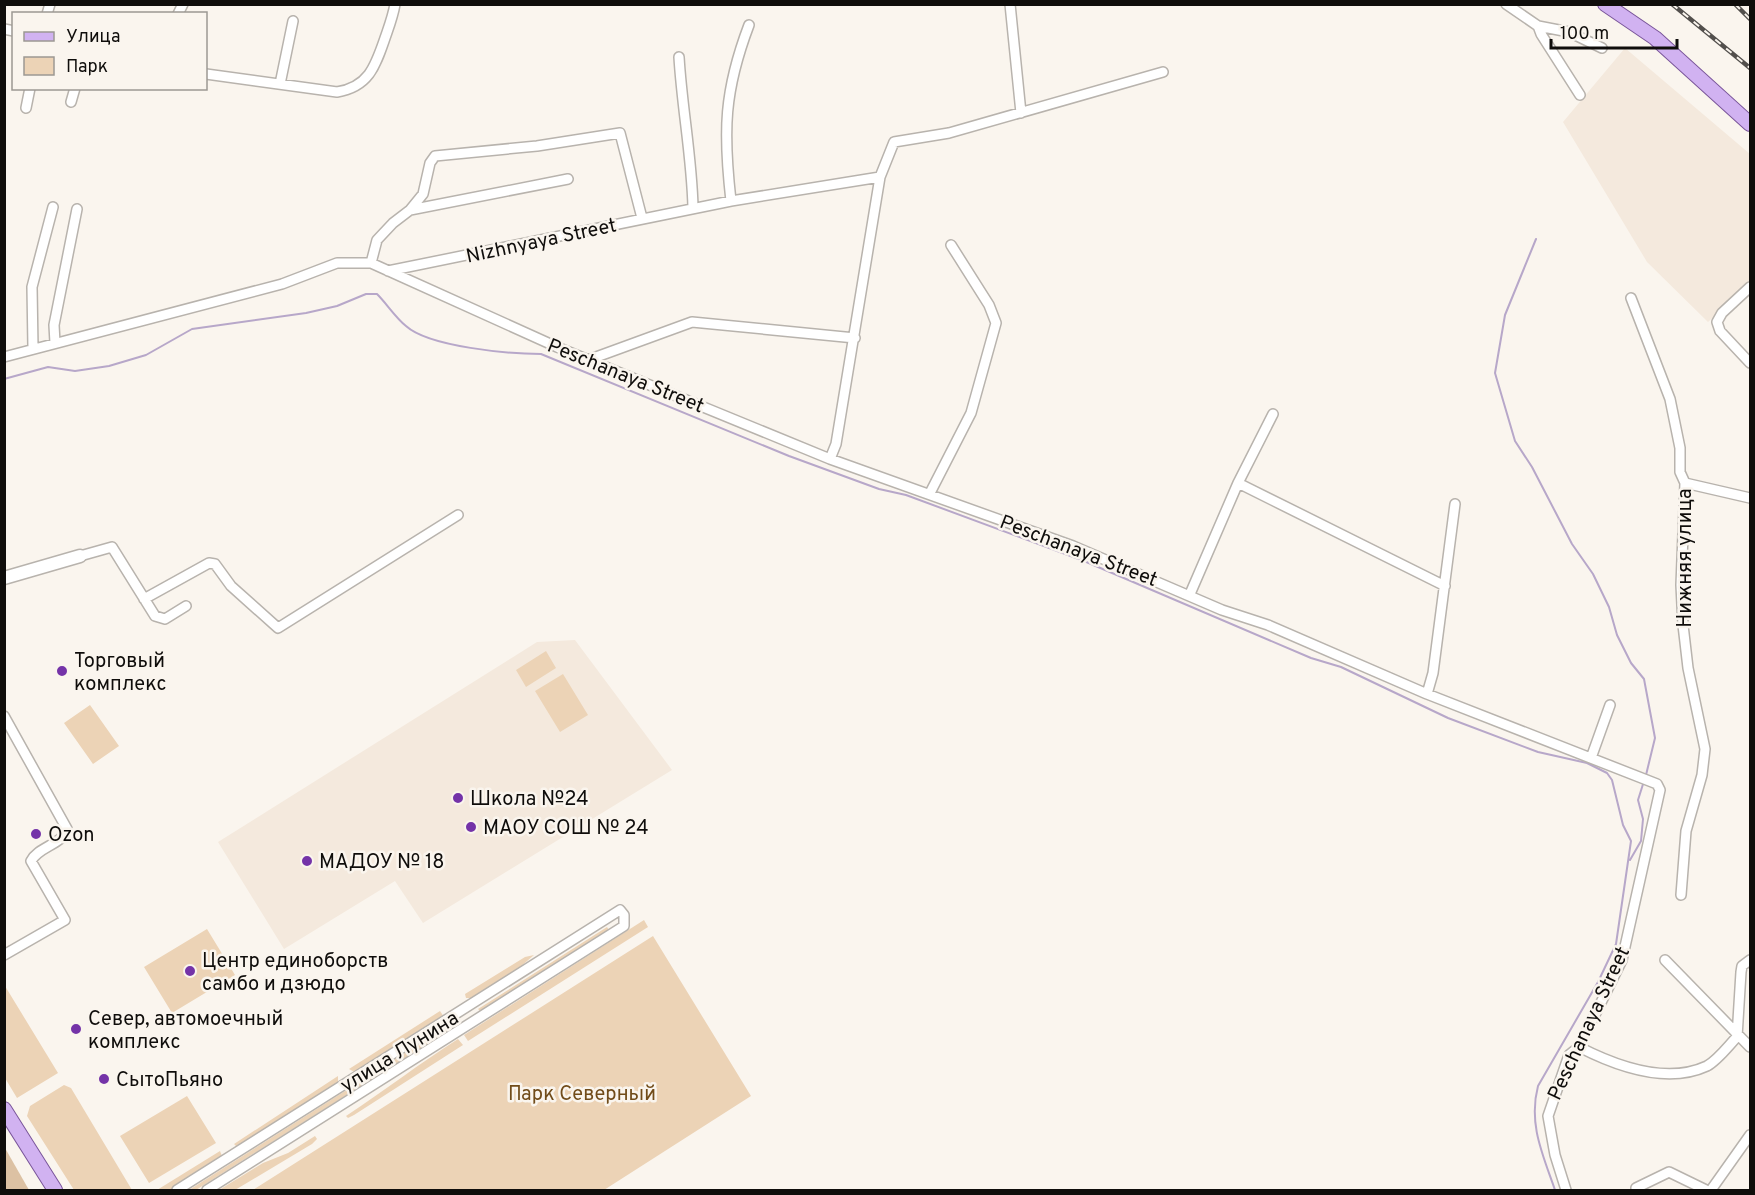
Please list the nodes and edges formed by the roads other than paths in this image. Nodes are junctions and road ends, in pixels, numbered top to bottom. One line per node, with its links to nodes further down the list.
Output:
1 (395, 4): 12 (street)
2 (1010, 4): 18 (street)
3 (1506, 4): 7 (street)
4 (1605, 4): 19 (main road)
5 (293, 21): 12 (street)
6 (749, 25): 22 (street)
7 (1538, 26): 8 (street); 15 (street)
8 (1602, 48)
9 (679, 57): 24 (street)
10 (1162, 72): 18 (street)
11 (207, 74): 12 (street)
12 (280, 84)
13 (30, 90): 17 (street)
14 (74, 90): 16 (street)
15 (1580, 95)
16 (71, 102)
17 (26, 108)
18 (1021, 113): 20 (street)
19 (1750, 124)
20 (880, 177): 22 (street, Nizhnyaya Street); 33 (street)
21 (568, 179): 26 (street)
22 (730, 201): 24 (street, Nizhnyaya Street)
23 (53, 207): 35 (street)
24 (693, 208): 27 (street, Nizhnyaya Street)
25 (77, 209): 34 (street)
26 (410, 210): 27 (street); 29 (street)
27 (642, 219): 30 (street, Nizhnyaya Street)
28 (951, 245): 43 (street)
29 (371, 263): 30 (street, Peschanaya Street); 34 (street, Peschanaya Street)
30 (388, 271): 37 (street, Peschanaya Street)
31 (1750, 287): 38 (street)
32 (1631, 298): 42 (street, Нижняя улица)
33 (855, 338): 37 (street); 40 (street)
34 (55, 343): 35 (street, Peschanaya Street)
35 (33, 348): 36 (street, Peschanaya Street)
36 (4, 357)
37 (588, 360): 40 (street, Peschanaya Street)
38 (1750, 363)
39 (1273, 414): 41 (street)
40 (830, 459): 43 (street, Peschanaya Street)
41 (1238, 483): 49 (street); 50 (street)
42 (1685, 483): 44 (street); 57 (street, Нижняя улица)
43 (930, 493): 50 (street, Peschanaya Street)
44 (1750, 498)
45 (1455, 504): 49 (street)
46 (458, 514): 51 (street)
47 (80, 556): 48 (street); 51 (street)
48 (4, 578)
49 (1445, 586): 53 (street)
50 (1190, 594): 53 (street, Peschanaya Street)
51 (144, 599): 52 (street)
52 (186, 606)
53 (1427, 694): 56 (street, Peschanaya Street)
54 (1610, 705): 56 (street)
55 (4, 716): 58 (street)
56 (1591, 758): 64 (street, Peschanaya Street)
57 (1681, 895)
58 (4, 955)
59 (1665, 960): 63 (street)
60 (1750, 960): 63 (street)
61 (465, 1010): 62 (street, улица Лунина); 62 (street); 70 (street, улица Лунина)
62 (472, 1023): 71 (street, улица Лунина)
63 (1737, 1037): 64 (street); 65 (street)
64 (1579, 1047): 72 (street, Peschanaya Street)
65 (1750, 1047)
66 (4, 1109): 69 (main road)
67 (1750, 1135): 73 (street)
68 (1635, 1188): 73 (street)
69 (55, 1191)
70 (177, 1191)
71 (207, 1191)
72 (1566, 1191)
73 (1708, 1191)

